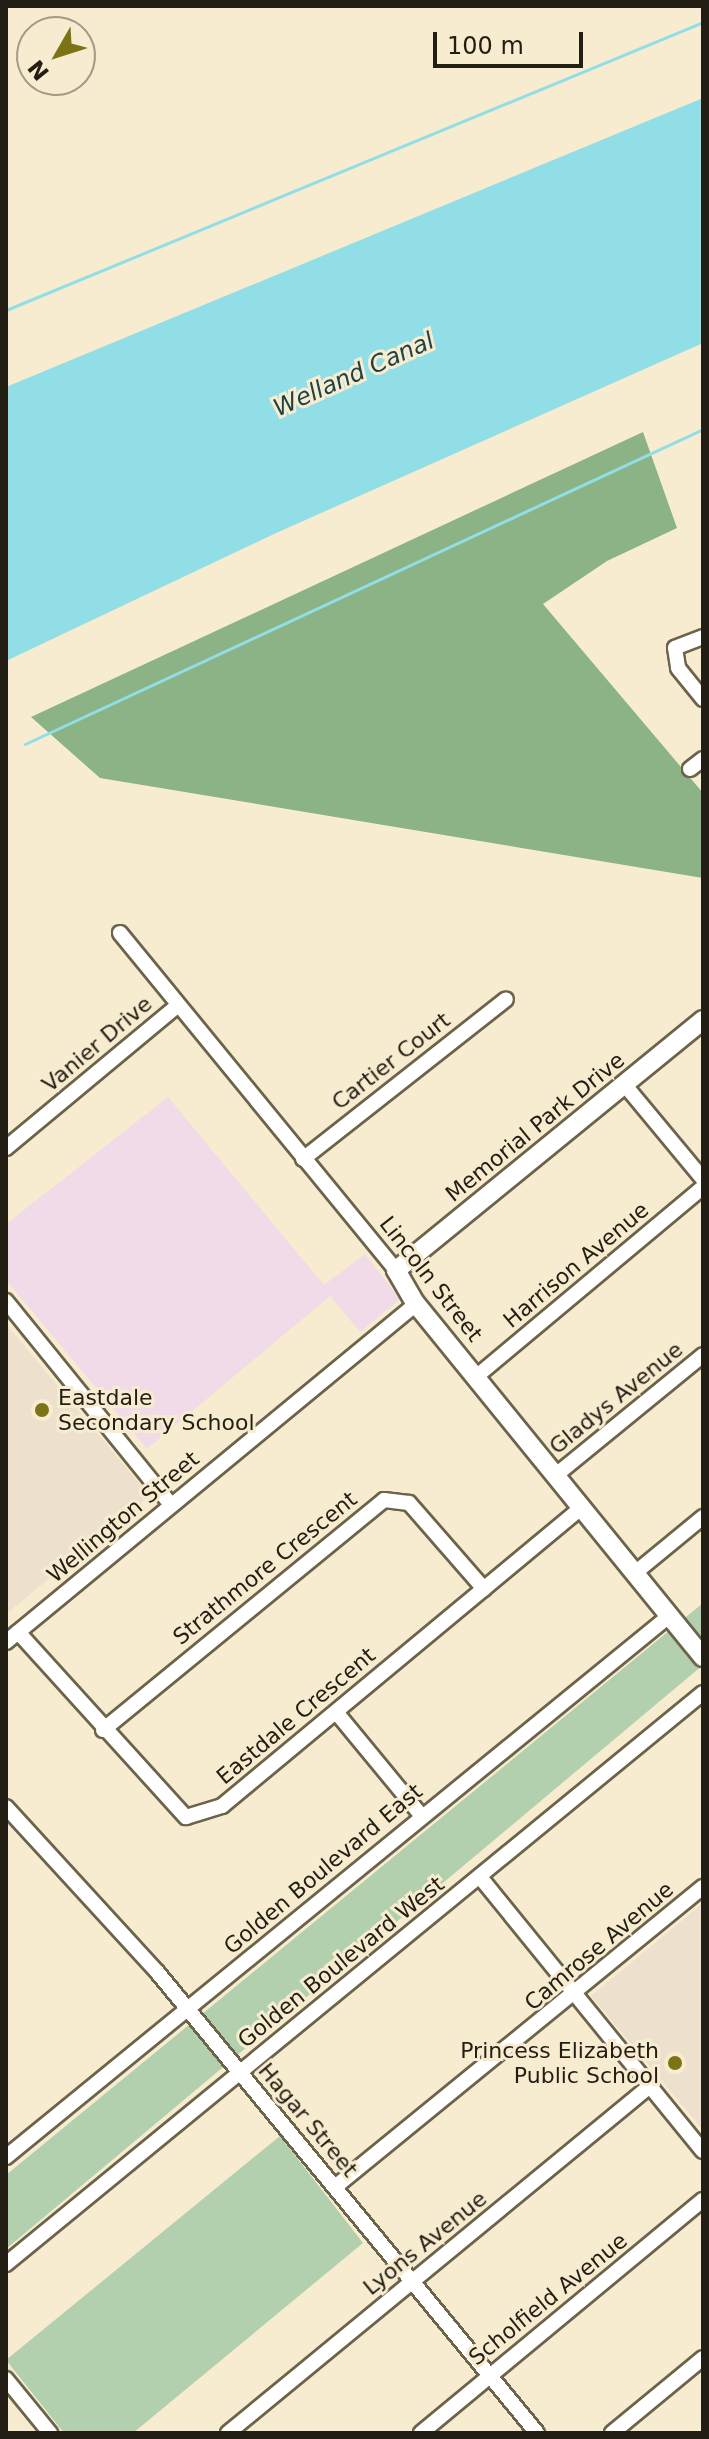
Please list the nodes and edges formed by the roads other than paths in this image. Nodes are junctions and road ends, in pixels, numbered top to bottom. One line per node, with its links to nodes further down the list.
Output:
1 (703, 637): 2 (street)
2 (703, 699)
3 (703, 759): 4 (street)
4 (690, 769)
5 (120, 933): 7 (street, Lincoln Street)
6 (506, 999): 11 (street, Cartier Court)
7 (178, 1005): 10 (street, Vanier Drive); 11 (street, Lincoln Street)
8 (703, 1020): 9 (main road, Memorial Park Drive)
9 (624, 1084): 12 (street); 14 (main road, Memorial Park Drive)
10 (6, 1148)
11 (303, 1159): 14 (street, Lincoln Street)
12 (703, 1179)
13 (703, 1187): 18 (street, Harrison Avenue)
14 (396, 1270): 16 (main road, Lincoln Street)
15 (6, 1301): 20 (street)
16 (416, 1304): 18 (main road, Lincoln Street); 20 (street, Wellington Street)
17 (703, 1355): 19 (street, Gladys Avenue)
18 (477, 1376): 19 (main road, Lincoln Street)
19 (556, 1475): 21 (main road, Lincoln Street)
20 (171, 1505): 26 (street, Wellington Street)
21 (582, 1507): 23 (main road, Lincoln Street); 24 (street, Eastdale Crescent)
22 (703, 1517): 23 (street)
23 (635, 1573): 25 (main road, Lincoln Street)
24 (484, 1589): 29 (street, Eastdale Crescent); 30 (street, Strathmore Crescent)
25 (669, 1616): 27 (main road, Lincoln Street); 32 (street, Golden Boulevard East)
26 (12, 1637): 30 (street, Eastdale Crescent)
27 (703, 1657)
28 (703, 1693): 33 (street, Golden Boulevard West)
29 (336, 1712): 30 (street, Eastdale Crescent); 32 (street)
30 (103, 1730)
31 (6, 1807): 36 (street, Hagar Street)
32 (420, 1814): 36 (street, Golden Boulevard East)
33 (480, 1877): 35 (street); 37 (street, Golden Boulevard West)
34 (703, 1887): 35 (street, Camrose Avenue)
35 (576, 1995): 38 (street); 41 (street, Camrose Avenue)
36 (190, 2010): 37 (street, Hagar Street); 40 (street, Golden Boulevard East)
37 (240, 2072): 41 (street, Hagar Street); 43 (street, Golden Boulevard West)
38 (650, 2086): 39 (street); 44 (street, Lyons Avenue)
39 (703, 2151)
40 (6, 2157)
41 (335, 2187): 44 (street, Hagar Street)
42 (703, 2200): 46 (street, Scholfield Avenue)
43 (6, 2264)
44 (413, 2282): 46 (street, Hagar Street); 49 (street, Lyons Avenue)
45 (703, 2358): 52 (street)
46 (490, 2376): 50 (street, Scholfield Avenue); 51 (street, Hagar Street)
47 (6, 2379): 48 (street)
48 (46, 2431)
49 (228, 2433)
50 (421, 2433)
51 (537, 2433)
52 (612, 2433)

